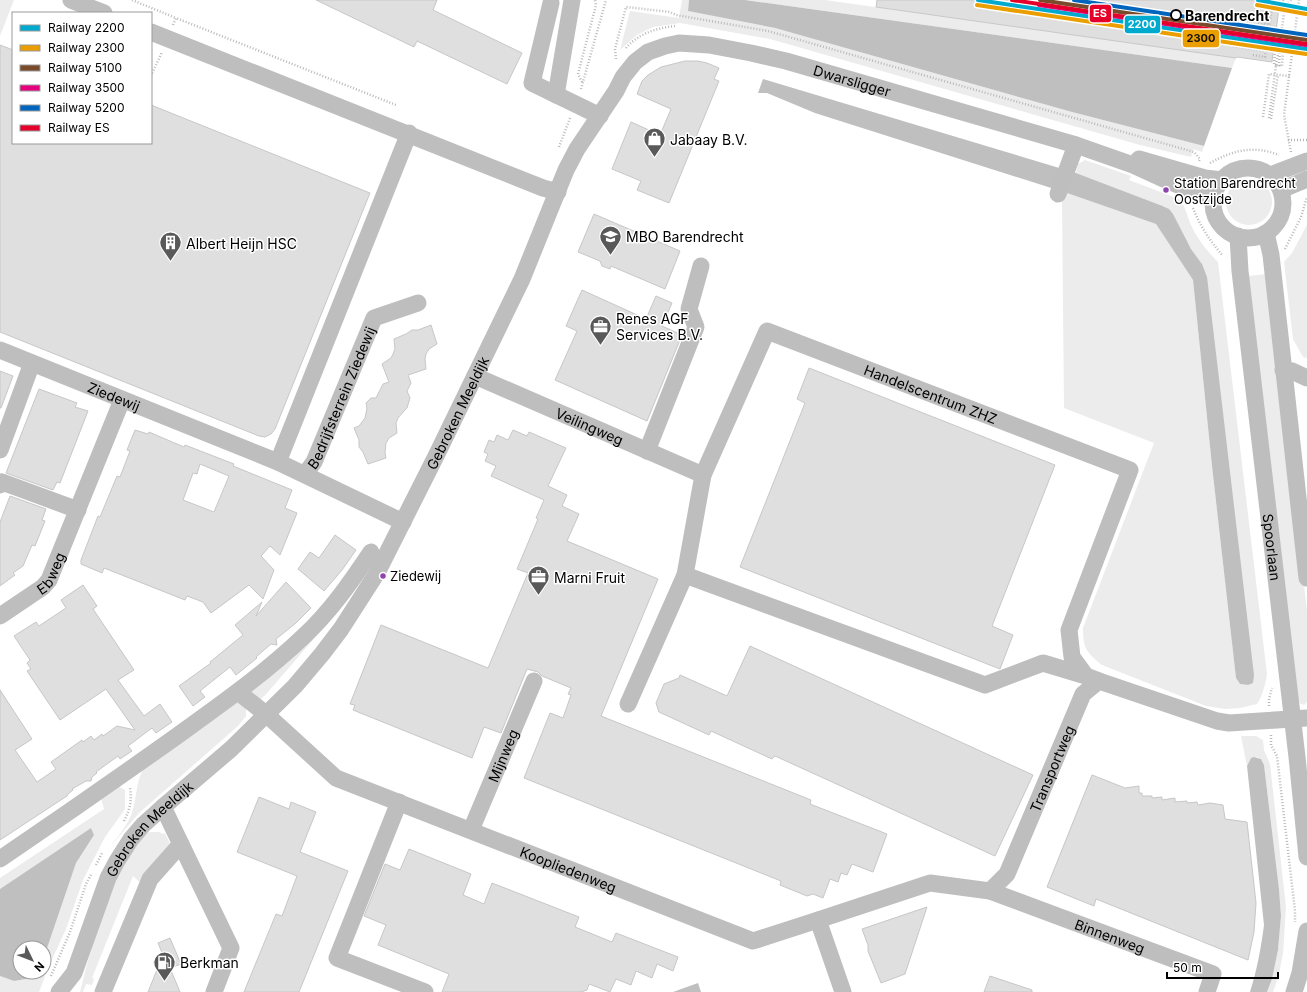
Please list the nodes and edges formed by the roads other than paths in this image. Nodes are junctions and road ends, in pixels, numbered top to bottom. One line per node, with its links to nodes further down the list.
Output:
1 (71, 0): 4 (street)
2 (572, 0): 7 (street)
3 (551, 3): 7 (street)
4 (101, 12)
5 (152, 32): 9 (street)
6 (616, 91): 8 (street, Gebroken Meeldijk); 10 (street, Dwarsligger)
7 (556, 95): 8 (street)
8 (600, 116): 17 (street, Gebroken Meeldijk)
9 (409, 133): 17 (street); 32 (street)
10 (1074, 150): 11 (street, Dwarsligger); 18 (street)
11 (1104, 154): 15 (street, Dwarsligger); 19 (street, Dwarsligger)
12 (1300, 164): 13 (street)
13 (1270, 175): 15 (street); 16 (street)
14 (1307, 179): 16 (street)
15 (1222, 180): 19 (street)
16 (1281, 190): 20 (street)
17 (558, 192): 27 (street, Gebroken Meeldijk)
18 (1058, 194)
19 (1214, 199): 21 (street)
20 (1266, 233): 21 (street); 26 (street)
21 (1238, 236): 48 (street, Spoorlaan)
22 (701, 266): 31 (street)
23 (418, 303): 33 (street, Bedrijfsterrein Ziedewij)
24 (0, 350): 25 (street, Ziedewij)
25 (32, 363): 29 (street, Ziedewij); 30 (street)
26 (1283, 370): 28 (street); 38 (street)
27 (475, 376): 31 (street, Veilingweg); 37 (street, Gebroken Meeldijk)
28 (1307, 378)
29 (122, 400): 32 (street, Ziedewij); 36 (street, Ebweg)
30 (0, 450)
31 (647, 451): 34 (street, Veilingweg)
32 (278, 462): 33 (street, Ziedewij)
33 (305, 474): 37 (street, Ziedewij)
34 (703, 475): 40 (street, Handelscentrum ZHZ); 43 (street, Handelscentrum ZHZ)
35 (1, 484): 36 (street)
36 (78, 510): 42 (street, Ebweg)
37 (403, 522): 47 (street, Gebroken Meeldijk)
38 (1305, 543): 41 (street)
39 (371, 552): 45 (street)
40 (685, 575): 43 (street); 46 (street, Handelscentrum ZHZ)
41 (1307, 578)
42 (0, 616)
43 (1092, 678): 48 (street); 55 (street, Transportweg)
44 (534, 681): 51 (street, Mijnweg)
45 (238, 692): 47 (street); 54 (street)
46 (628, 704)
47 (267, 715): 49 (street, Koopliedenweg); 50 (street, Gebroken Meeldijk)
48 (1300, 718): 53 (street, Spoorlaan)
49 (399, 802): 51 (street, Koopliedenweg); 63 (street)
50 (163, 806): 52 (street); 58 (street, Gebroken Meeldijk)
51 (471, 830): 56 (street, Koopliedenweg)
52 (181, 844): 61 (street); 62 (street)
53 (1307, 857)
54 (0, 859)
55 (990, 891): 56 (street); 65 (street, Binnenweg)
56 (818, 920): 64 (street)
57 (1307, 931): 66 (street)
58 (74, 973): 59 (street, Gebroken Meeldijk); 60 (street, Gebroken Meeldijk)
59 (59, 992)
60 (75, 992)
61 (103, 992)
62 (214, 992)
63 (425, 992)
64 (842, 992)
65 (1206, 992)
66 (1294, 992)

